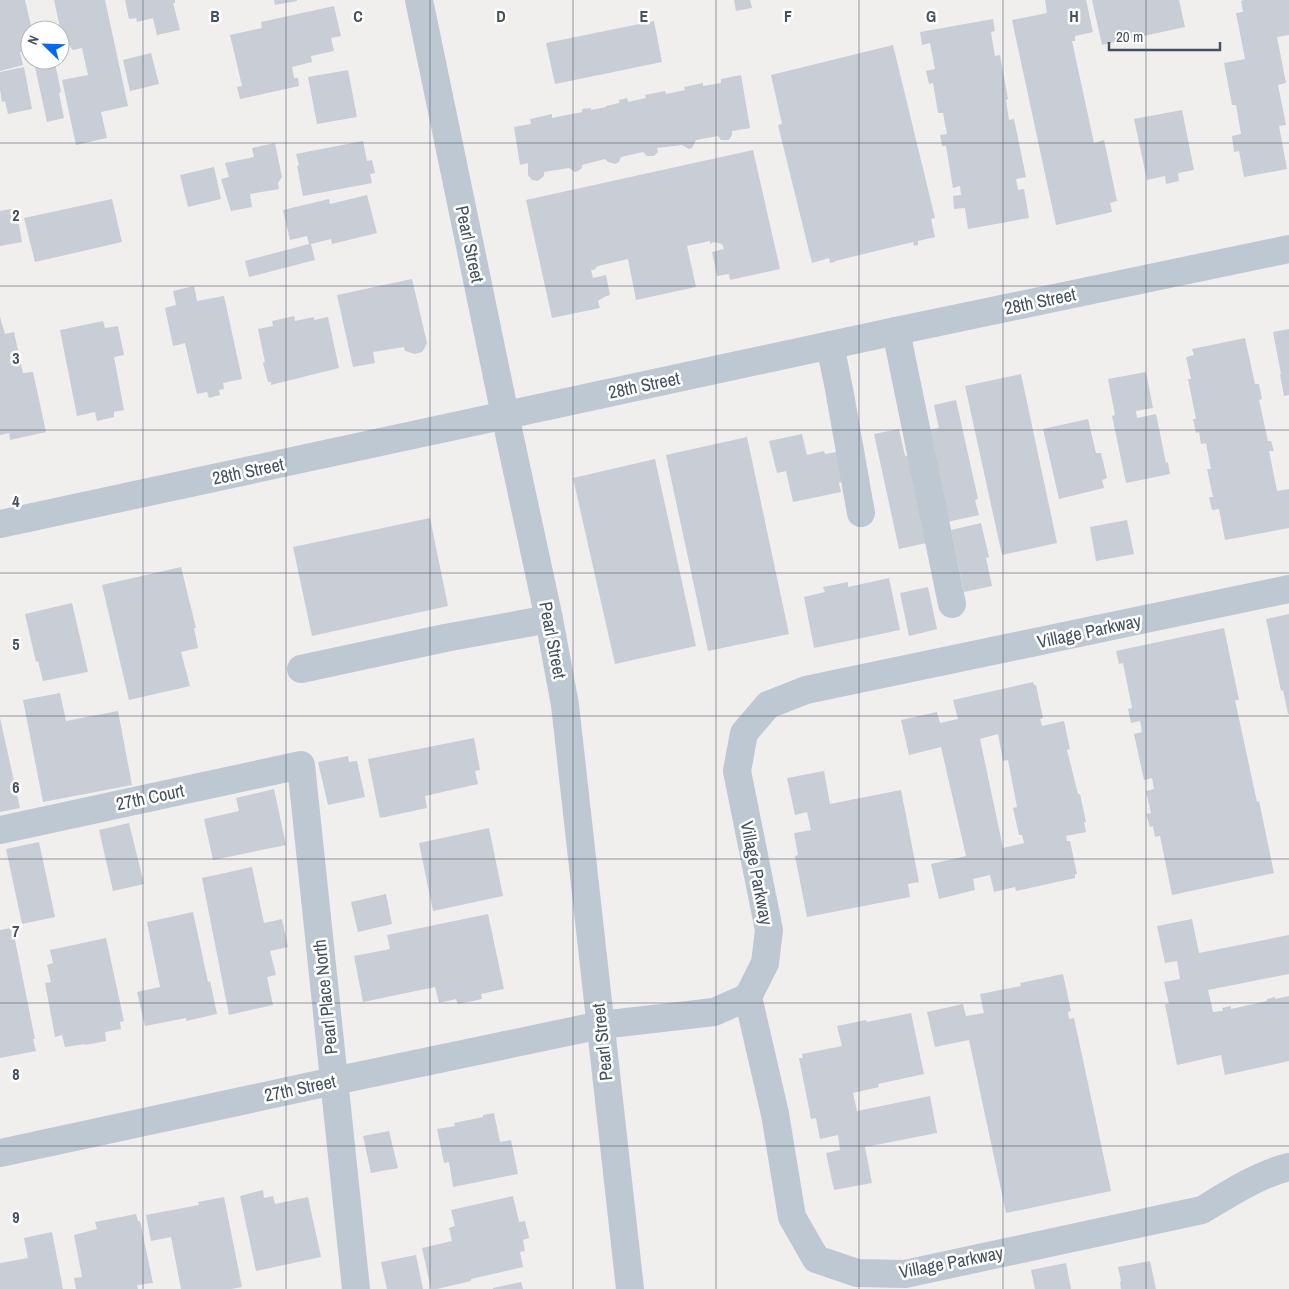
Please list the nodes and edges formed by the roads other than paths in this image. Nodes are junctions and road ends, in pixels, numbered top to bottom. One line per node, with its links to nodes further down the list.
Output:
1 (419, 0): 5 (street, Pearl Street)
2 (1289, 249): 3 (street, 28th Street)
3 (896, 331): 4 (street, 28th Street); 9 (street)
4 (830, 345): 5 (street, 28th Street); 6 (street)
5 (505, 415): 7 (street, 28th Street); 10 (street, Pearl Street)
6 (861, 512)
7 (0, 524)
8 (1289, 589): 14 (street, Village Parkway)
9 (952, 604)
10 (549, 618): 11 (street); 15 (street, Pearl Street)
11 (301, 669)
12 (301, 765): 13 (street, 27th Court); 16 (street, Pearl Place North)
13 (0, 830)
14 (748, 997): 15 (street, 27th Street); 19 (street, Village Parkway)
15 (601, 1026): 16 (street, 27th Street); 21 (street, Pearl Street)
16 (334, 1081): 17 (street, 27th Street); 20 (street, Pearl Place North)
17 (0, 1152)
18 (1289, 1167): 19 (street, Village Parkway)
19 (906, 1282)
20 (356, 1289)
21 (630, 1289)

